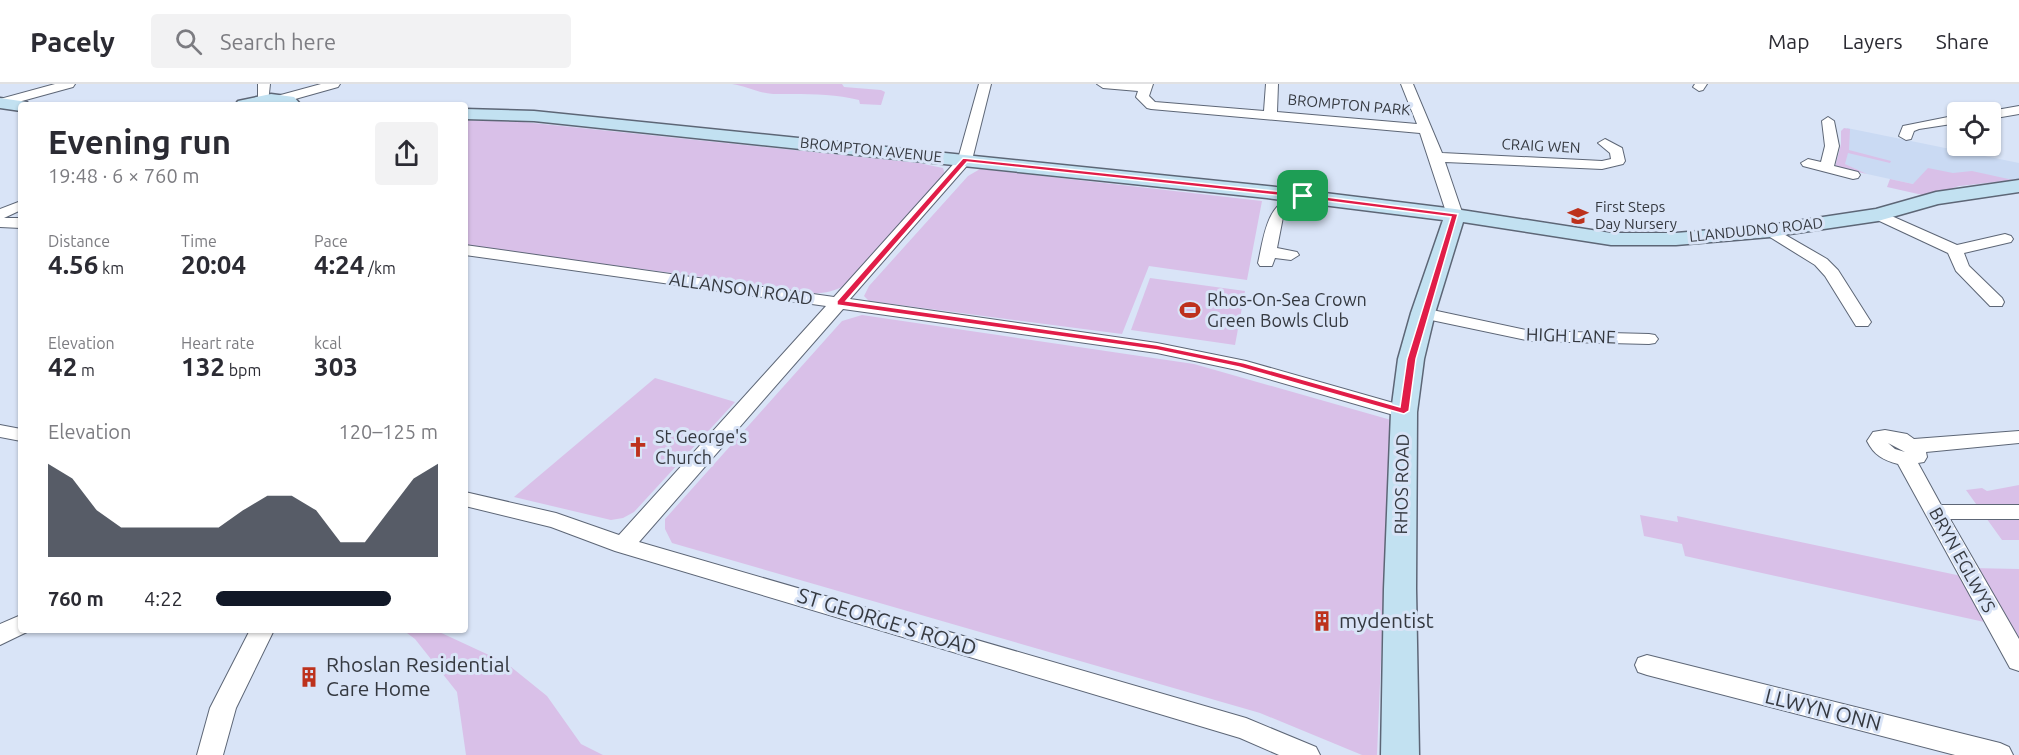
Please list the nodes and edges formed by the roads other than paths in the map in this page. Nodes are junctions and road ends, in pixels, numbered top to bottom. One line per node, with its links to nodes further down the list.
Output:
1 (69, 84): 10 (street)
2 (334, 84): 8 (street)
3 (985, 84): 22 (street)
4 (1103, 84): 7 (street)
5 (1272, 84): 15 (street, BROMPTON PARK)
6 (1407, 84): 18 (street)
7 (1146, 86): 15 (street, BROMPTON PARK)
8 (275, 97): 9 (main road)
9 (256, 102)
10 (0, 103): 11 (main road)
11 (18, 106)
12 (2019, 110): 13 (street)
13 (2001, 113)
14 (468, 114): 22 (main road, BROMPTON AVENUE)
15 (1270, 114): 18 (street, BROMPTON PARK)
16 (1828, 121): 24 (street)
17 (1947, 121): 19 (street)
18 (1425, 129): 21 (street)
19 (1906, 136)
20 (1605, 143): 21 (street, CRAIG WEN)
21 (1437, 157): 30 (street)
22 (965, 160): 27 (main road, BROMPTON AVENUE); 40 (street)
23 (1808, 163): 24 (street)
24 (1827, 168): 25 (street)
25 (1853, 175)
26 (2019, 186): 31 (main road, LLANDUDNO ROAD)
27 (1303, 196): 30 (main road, BROMPTON AVENUE); 38 (street)
28 (18, 206): 29 (street)
29 (0, 214)
30 (1455, 215): 34 (main road, LLANDUDNO ROAD); 41 (main road, RHOS ROAD)
31 (1878, 215): 34 (main road, LLANDUDNO ROAD); 37 (street)
32 (0, 222): 33 (street)
33 (18, 223)
34 (1770, 231): 42 (street)
35 (2005, 239): 37 (street)
36 (468, 250): 40 (street, ALLANSON ROAD)
37 (1955, 250): 39 (street)
38 (1291, 255)
39 (1996, 302)
40 (840, 303): 44 (street, ALLANSON ROAD); 51 (street)
41 (1423, 314): 43 (street, HIGH LANE); 44 (main road, RHOS ROAD)
42 (1862, 322)
43 (1649, 339)
44 (1404, 411): 59 (main road, RHOS ROAD)
45 (0, 431): 46 (street)
46 (18, 434)
47 (2019, 437): 49 (street, BRYN EGLWYS)
48 (468, 501): 51 (street, ST GEORGE'S ROAD)
49 (1934, 512): 50 (street); 55 (street, BRYN EGLWYS)
50 (2019, 512)
51 (622, 545): 58 (street, ST GEORGE'S ROAD)
52 (18, 626): 54 (street)
53 (260, 633): 57 (street)
54 (0, 636)
55 (2019, 661)
56 (1647, 665): 60 (street, LLWYN ONN)
57 (210, 755)
58 (1307, 755)
59 (1400, 755)
60 (2000, 755)

